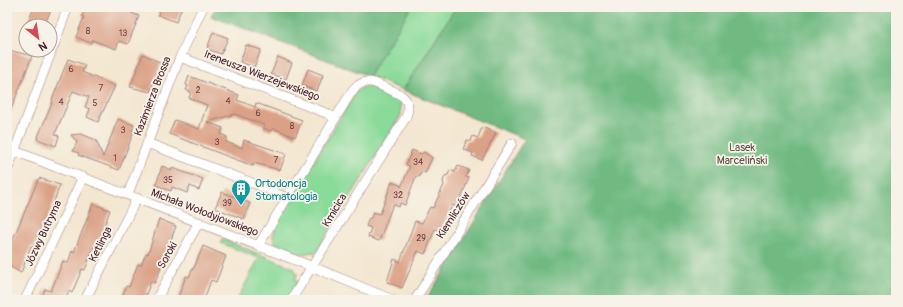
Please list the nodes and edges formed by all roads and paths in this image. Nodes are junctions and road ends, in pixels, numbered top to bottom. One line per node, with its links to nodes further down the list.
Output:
1 (68, 7): 7 (street)
2 (203, 7): 3 (street, Kazimierza Brossa)
3 (180, 57): 4 (street, Ireneusza Wierzejewskiego); 5 (street, Kazimierza Brossa)
4 (335, 118): 12 (street); 15 (street, Kmicica)
5 (147, 143): 10 (street, Kazimierza Brossa); 12 (street)
6 (512, 143): 21 (street, Kiemliczów)
7 (11, 149): 8 (street); 9 (street, Michała Wołodyjowskiego)
8 (7, 171)
9 (83, 177): 10 (street, Michała Wołodyjowskiego); 16 (street, Józwy Butryma)
10 (128, 194): 11 (street, Michała Wołodyjowskiego)
11 (137, 198): 13 (street, Michała Wołodyjowskiego); 17 (street, Ketlinga)
12 (286, 198): 14 (street)
13 (199, 222): 14 (street, Michała Wołodyjowskiego); 18 (street, Soroki)
14 (258, 246): 15 (street, Michała Wołodyjowskiego)
15 (313, 267): 19 (street, Kmicica); 20 (street, Michała Wołodyjowskiego)
16 (25, 300)
17 (85, 300)
18 (156, 300)
19 (291, 300)
20 (393, 300)
21 (415, 300)

